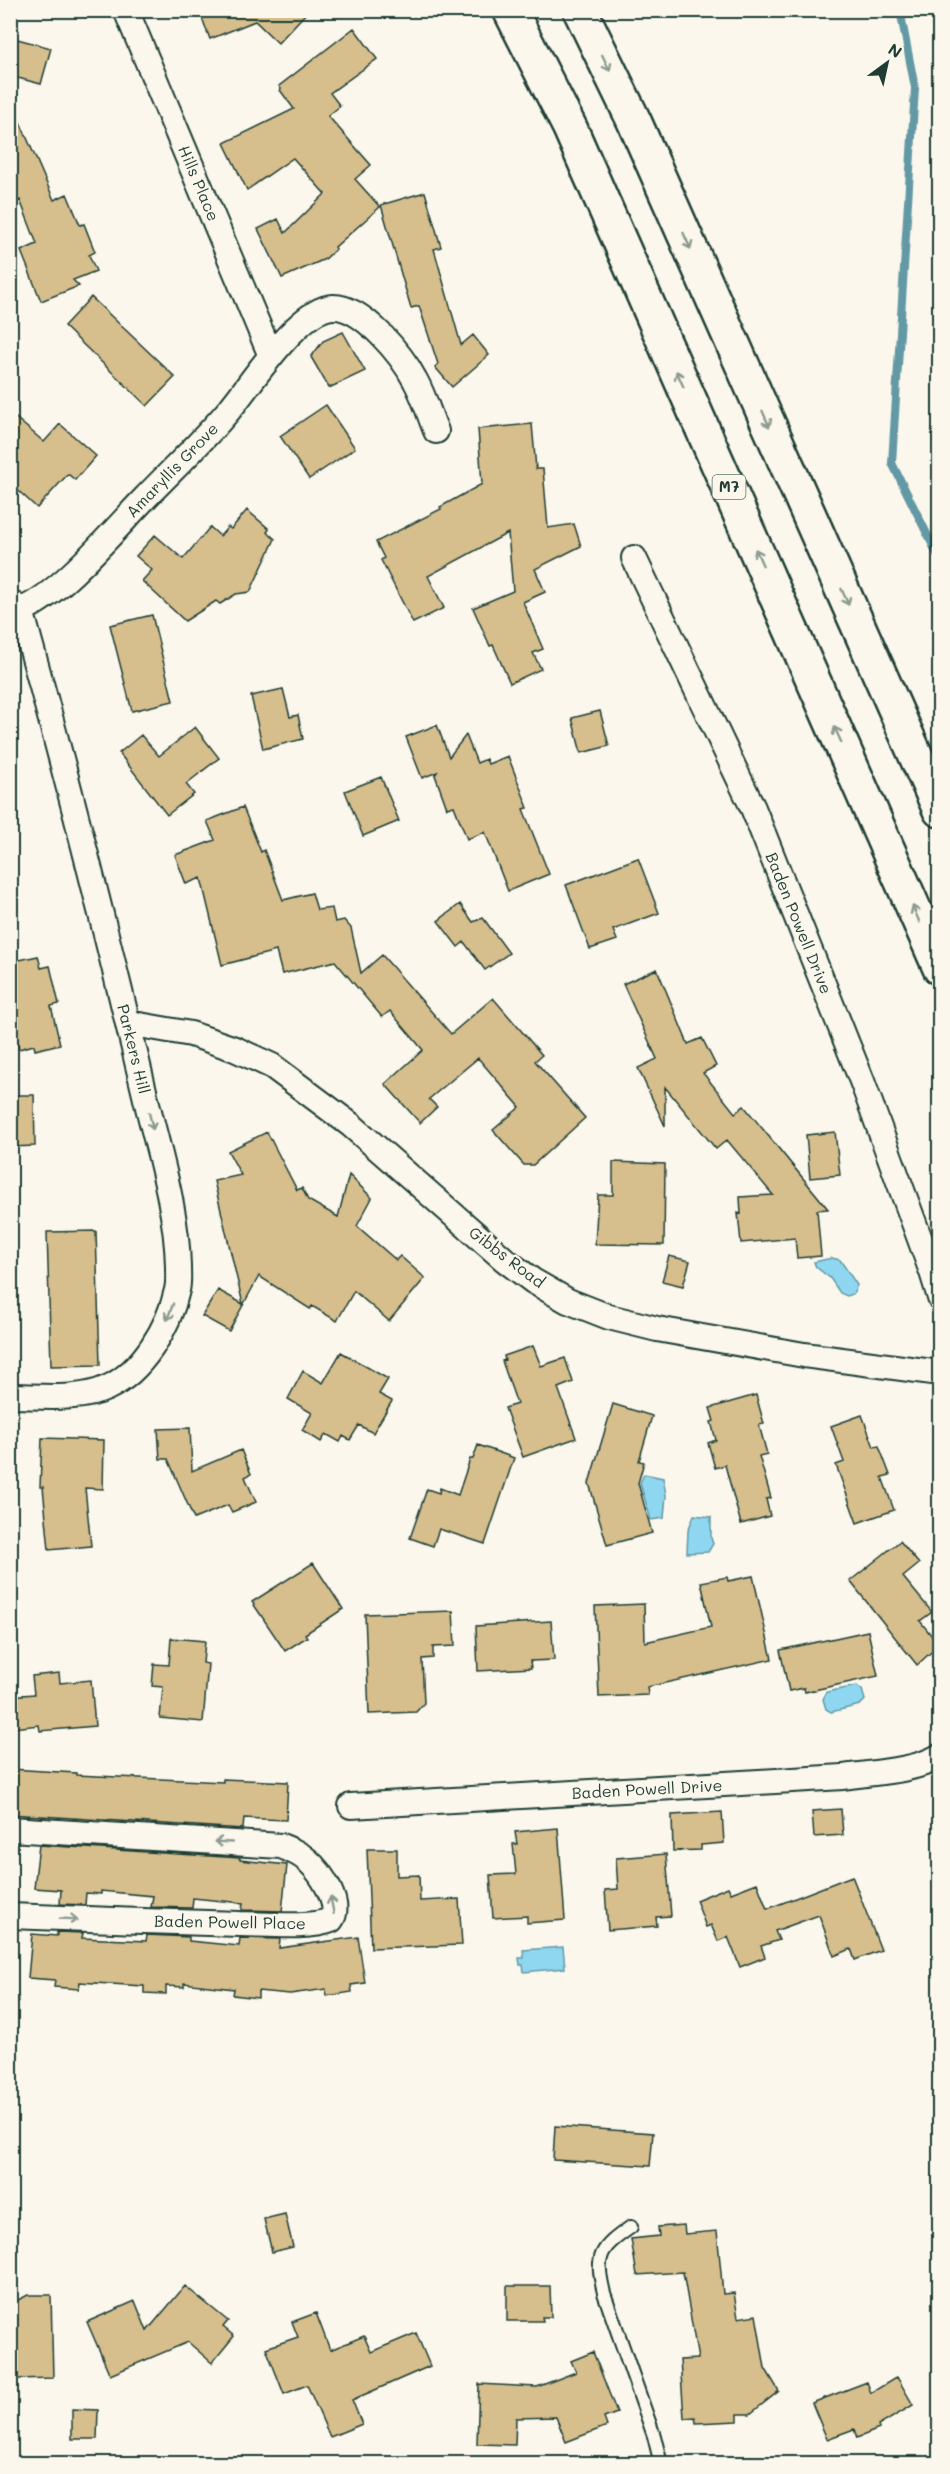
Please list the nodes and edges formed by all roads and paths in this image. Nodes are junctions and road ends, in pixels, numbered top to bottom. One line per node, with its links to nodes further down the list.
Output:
1 (126, 10): 4 (street, Hills Place)
2 (510, 10): 9 (highway, M7, one-way to 2)
3 (580, 10): 8 (highway, one-way to 8)
4 (271, 356): 5 (street, Amaryllis Grove); 7 (street, Amaryllis Grove)
5 (436, 431)
6 (634, 558): 11 (street, Baden Powell Drive)
7 (14, 609): 10 (street, Parkers Hill)
8 (939, 810)
9 (939, 968)
10 (128, 1023): 12 (street, Gibbs Road); 13 (street, Parkers Hill, one-way to 13)
11 (939, 1298)
12 (939, 1373)
13 (10, 1396)
14 (939, 1755): 15 (street, Baden Powell Drive)
15 (351, 1806)
16 (10, 1829): 17 (street, Baden Powell Place, one-way to 16)
17 (10, 1916)
18 (631, 2227): 19 (lane)
19 (661, 2463)

